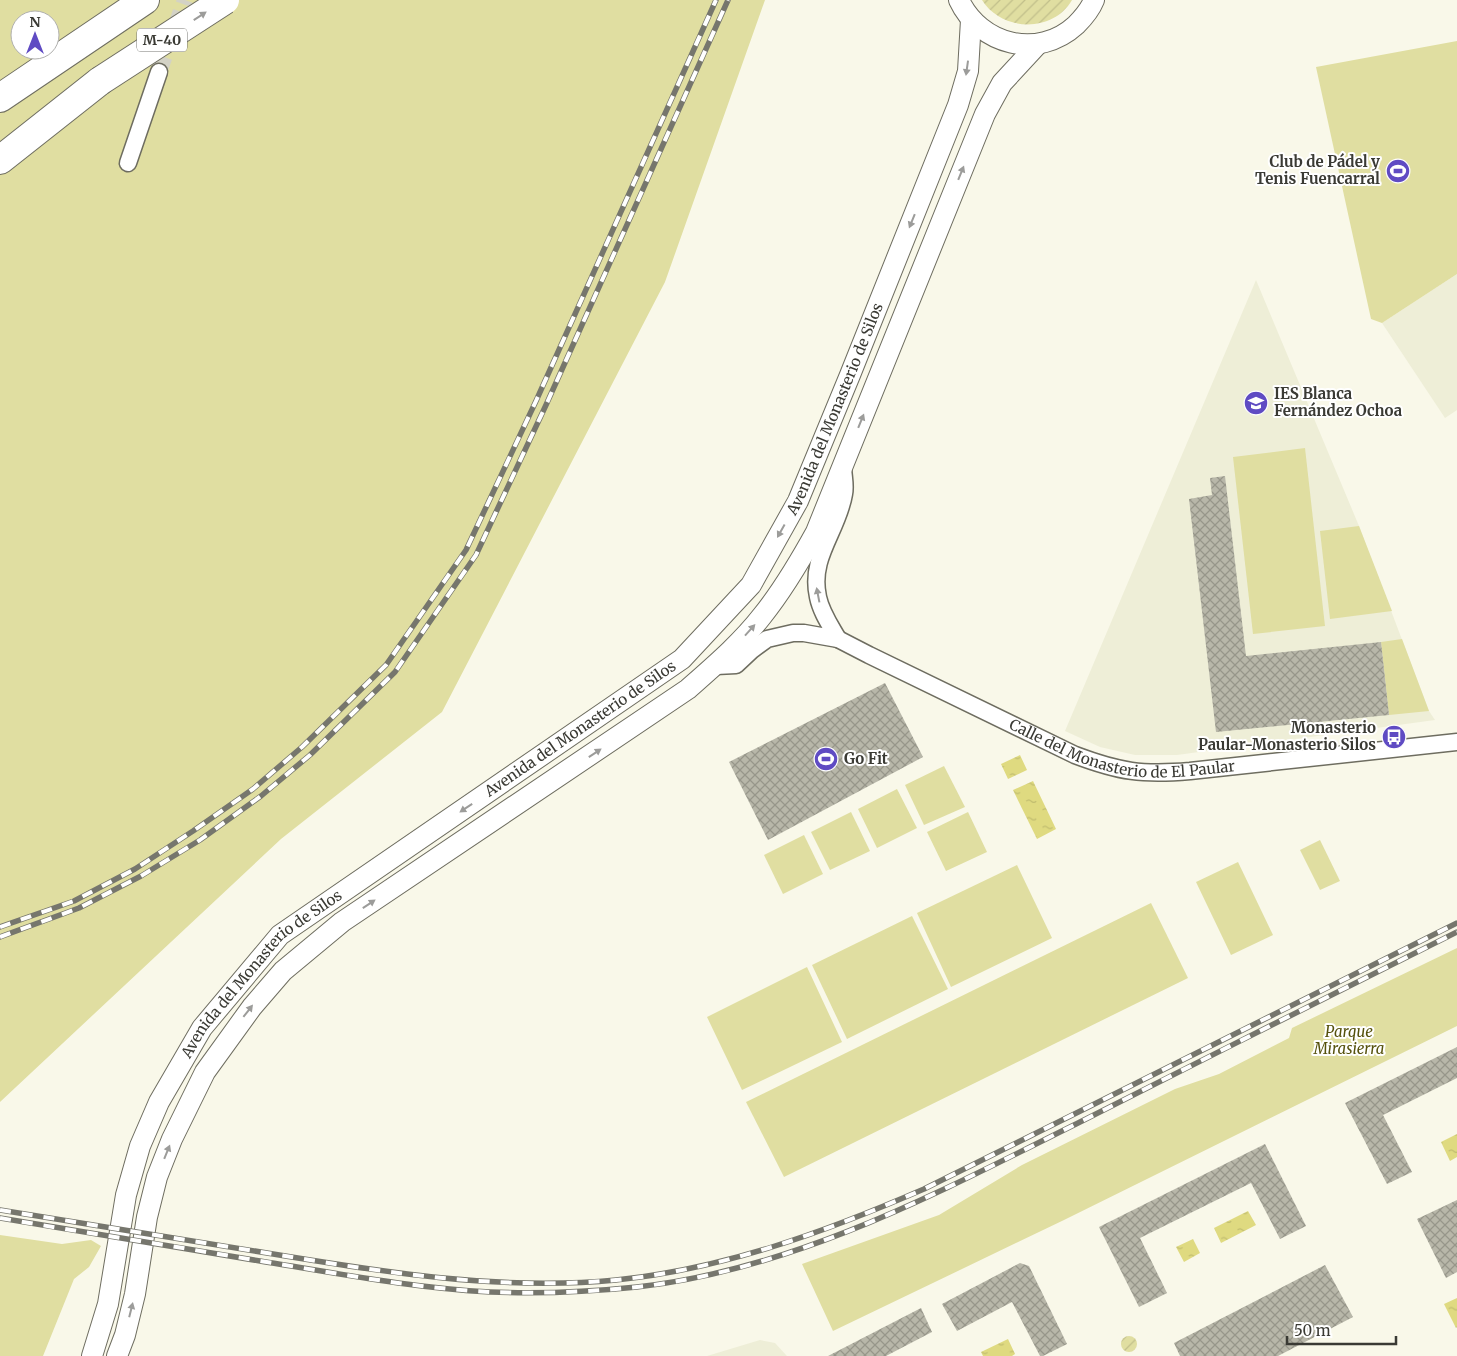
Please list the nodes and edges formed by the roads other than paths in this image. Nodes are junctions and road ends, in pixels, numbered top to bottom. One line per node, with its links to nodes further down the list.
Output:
1 (225, 0): 8 (highway, M-40, one-way to 1, bridge)
2 (959, 0): 5 (street)
3 (1094, 0): 6 (street)
4 (137, 5): 9 (highway); 10 (highway, M-40)
5 (971, 20): 6 (street); 18 (street, Avenida del Monasterio de Silos, one-way to 18)
6 (1038, 44): 14 (street, Avenida del Monasterio de Silos, one-way to 6)
7 (159, 72): 13 (street)
8 (100, 81): 11 (highway, M-40); 12 (highway)
9 (0, 86)
10 (0, 98)
11 (0, 146)
12 (0, 160)
13 (128, 163)
14 (843, 466): 15 (street, one-way to 14); 16 (street, Avenida del Monasterio de Silos, one-way to 14)
15 (838, 639): 16 (street, Calle del Monasterio de El Paular); 17 (street, Calle del Monasterio de El Paular)
16 (716, 666): 19 (street, Avenida del Monasterio de Silos, one-way to 16)
17 (1457, 742)
18 (92, 1356)
19 (117, 1356)

